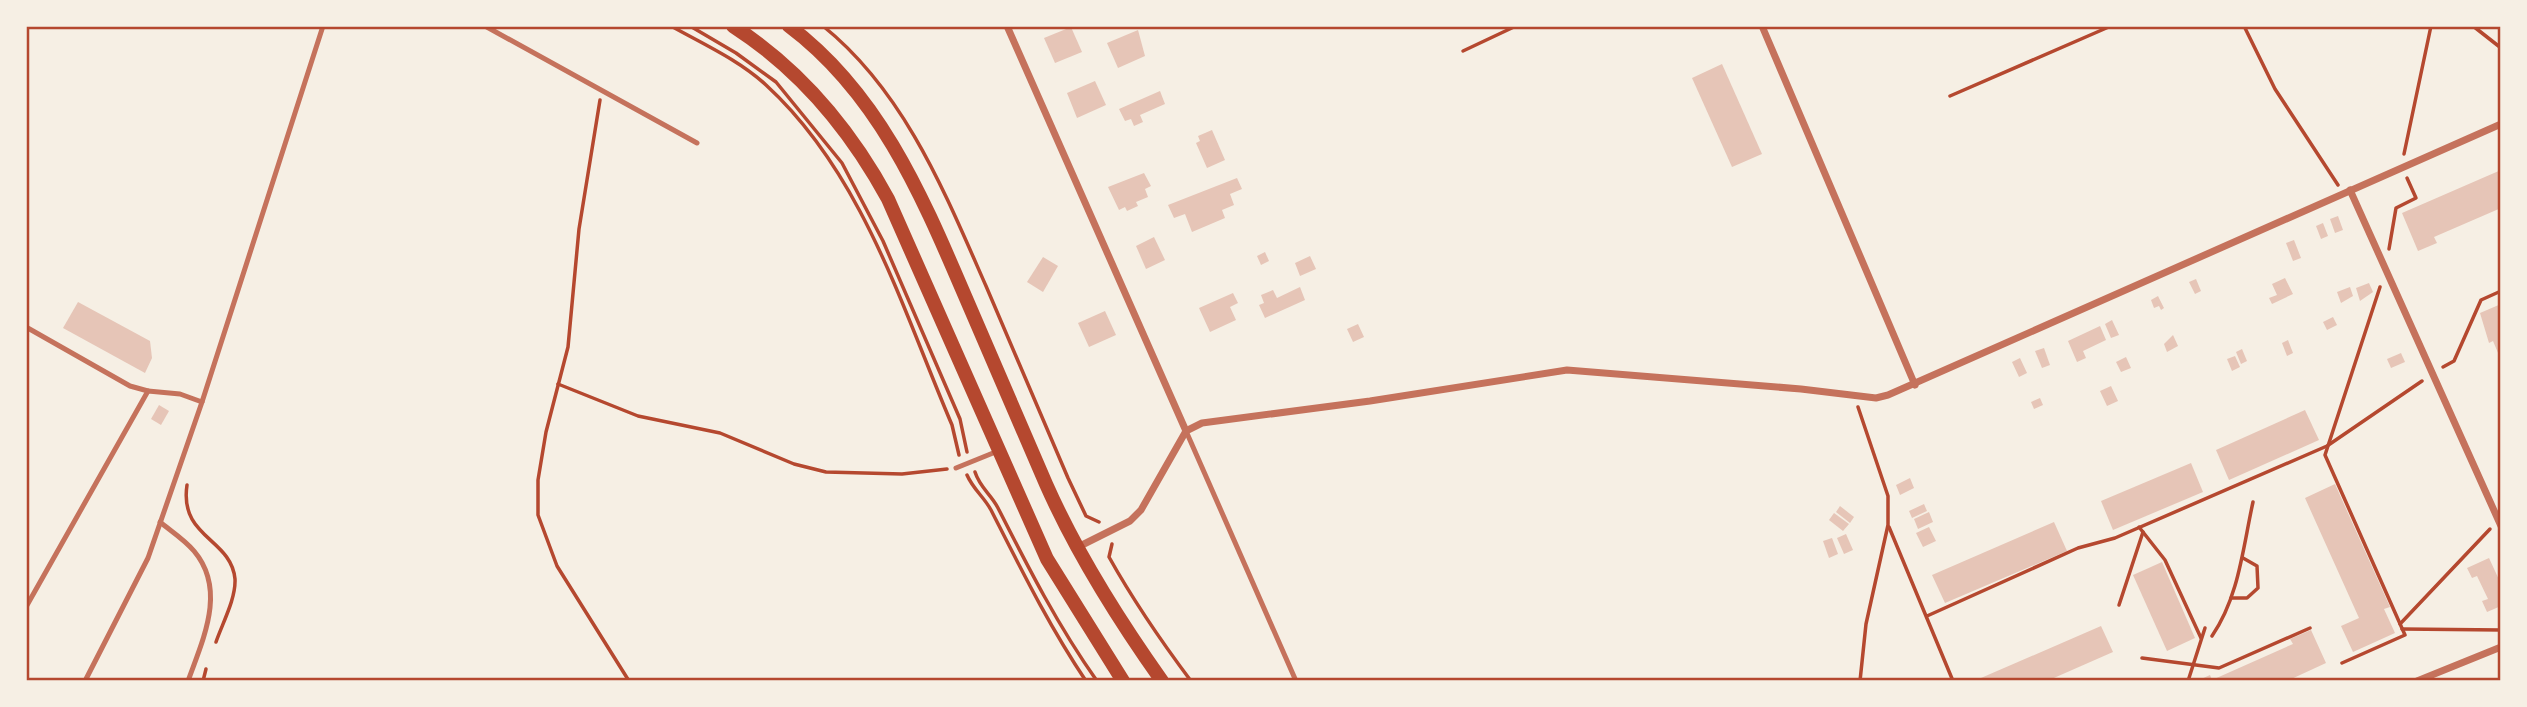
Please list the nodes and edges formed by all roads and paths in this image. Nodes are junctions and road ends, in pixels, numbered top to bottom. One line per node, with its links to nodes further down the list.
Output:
1 (323, 26): 31 (lane)
2 (485, 26): 17 (lane)
3 (671, 26): 36 (path)
4 (690, 26): 35 (path)
5 (733, 26): 34 (main road)
6 (789, 26): 45 (main road)
7 (823, 26): 44 (path)
8 (1007, 26): 32 (street)
9 (1516, 26): 16 (path)
10 (1762, 26): 28 (street)
11 (2111, 26): 18 (path)
12 (2244, 26): 22 (path)
13 (2431, 26): 21 (path)
14 (2473, 26): 15 (path)
15 (2501, 48)
16 (1464, 51)
17 (602, 91): 20 (lane); 27 (path)
18 (1951, 96)
19 (2501, 124): 21 (street)
20 (697, 143)
21 (2401, 167): 22 (street); 23 (path)
22 (2346, 191): 23 (street); 28 (street)
23 (2386, 271): 26 (street); 33 (path)
24 (2501, 291): 26 (path)
25 (26, 327): 29 (lane)
26 (2432, 374): 33 (path); 40 (street)
27 (558, 384): 37 (path); 63 (path)
28 (1915, 385): 30 (street)
29 (148, 391): 31 (lane); 49 (lane)
30 (1854, 395): 32 (street); 41 (path)
31 (202, 402): 39 (lane)
32 (1186, 431): 44 (street); 69 (lane)
33 (2327, 446): 42 (path); 51 (path)
34 (998, 451): 35 (lane); 66 (main road)
35 (972, 462): 36 (lane); 65 (path)
36 (963, 465): 37 (lane); 64 (path)
37 (956, 468)
38 (2253, 502): 46 (path)
39 (160, 522): 61 (lane); 62 (lane)
40 (2500, 524): 51 (path)
41 (1888, 525): 50 (path); 70 (path)
42 (2139, 527): 43 (path); 50 (path)
43 (2143, 532): 48 (path); 56 (path)
44 (1107, 534): 45 (street); 68 (path)
45 (1078, 547): 67 (main road)
46 (2242, 558): 47 (path); 47 (path)
47 (2230, 597): 55 (path)
48 (2119, 605)
49 (26, 607)
50 (1927, 616): 71 (path)
51 (2401, 626): 54 (path); 59 (path)
52 (2205, 628): 56 (path)
53 (2310, 628): 60 (path)
54 (2501, 630)
55 (2212, 636)
56 (2200, 638): 60 (path)
57 (2501, 647): 73 (street)
58 (2142, 658): 60 (path)
59 (2342, 663)
60 (2193, 665): 72 (path)
61 (85, 681)
62 (188, 681)
63 (629, 681)
64 (1086, 681)
65 (1097, 681)
66 (1123, 681)
67 (1163, 681)
68 (1191, 681)
69 (1296, 681)
70 (1860, 681)
71 (1953, 681)
72 (2188, 681)
73 (2417, 681)

